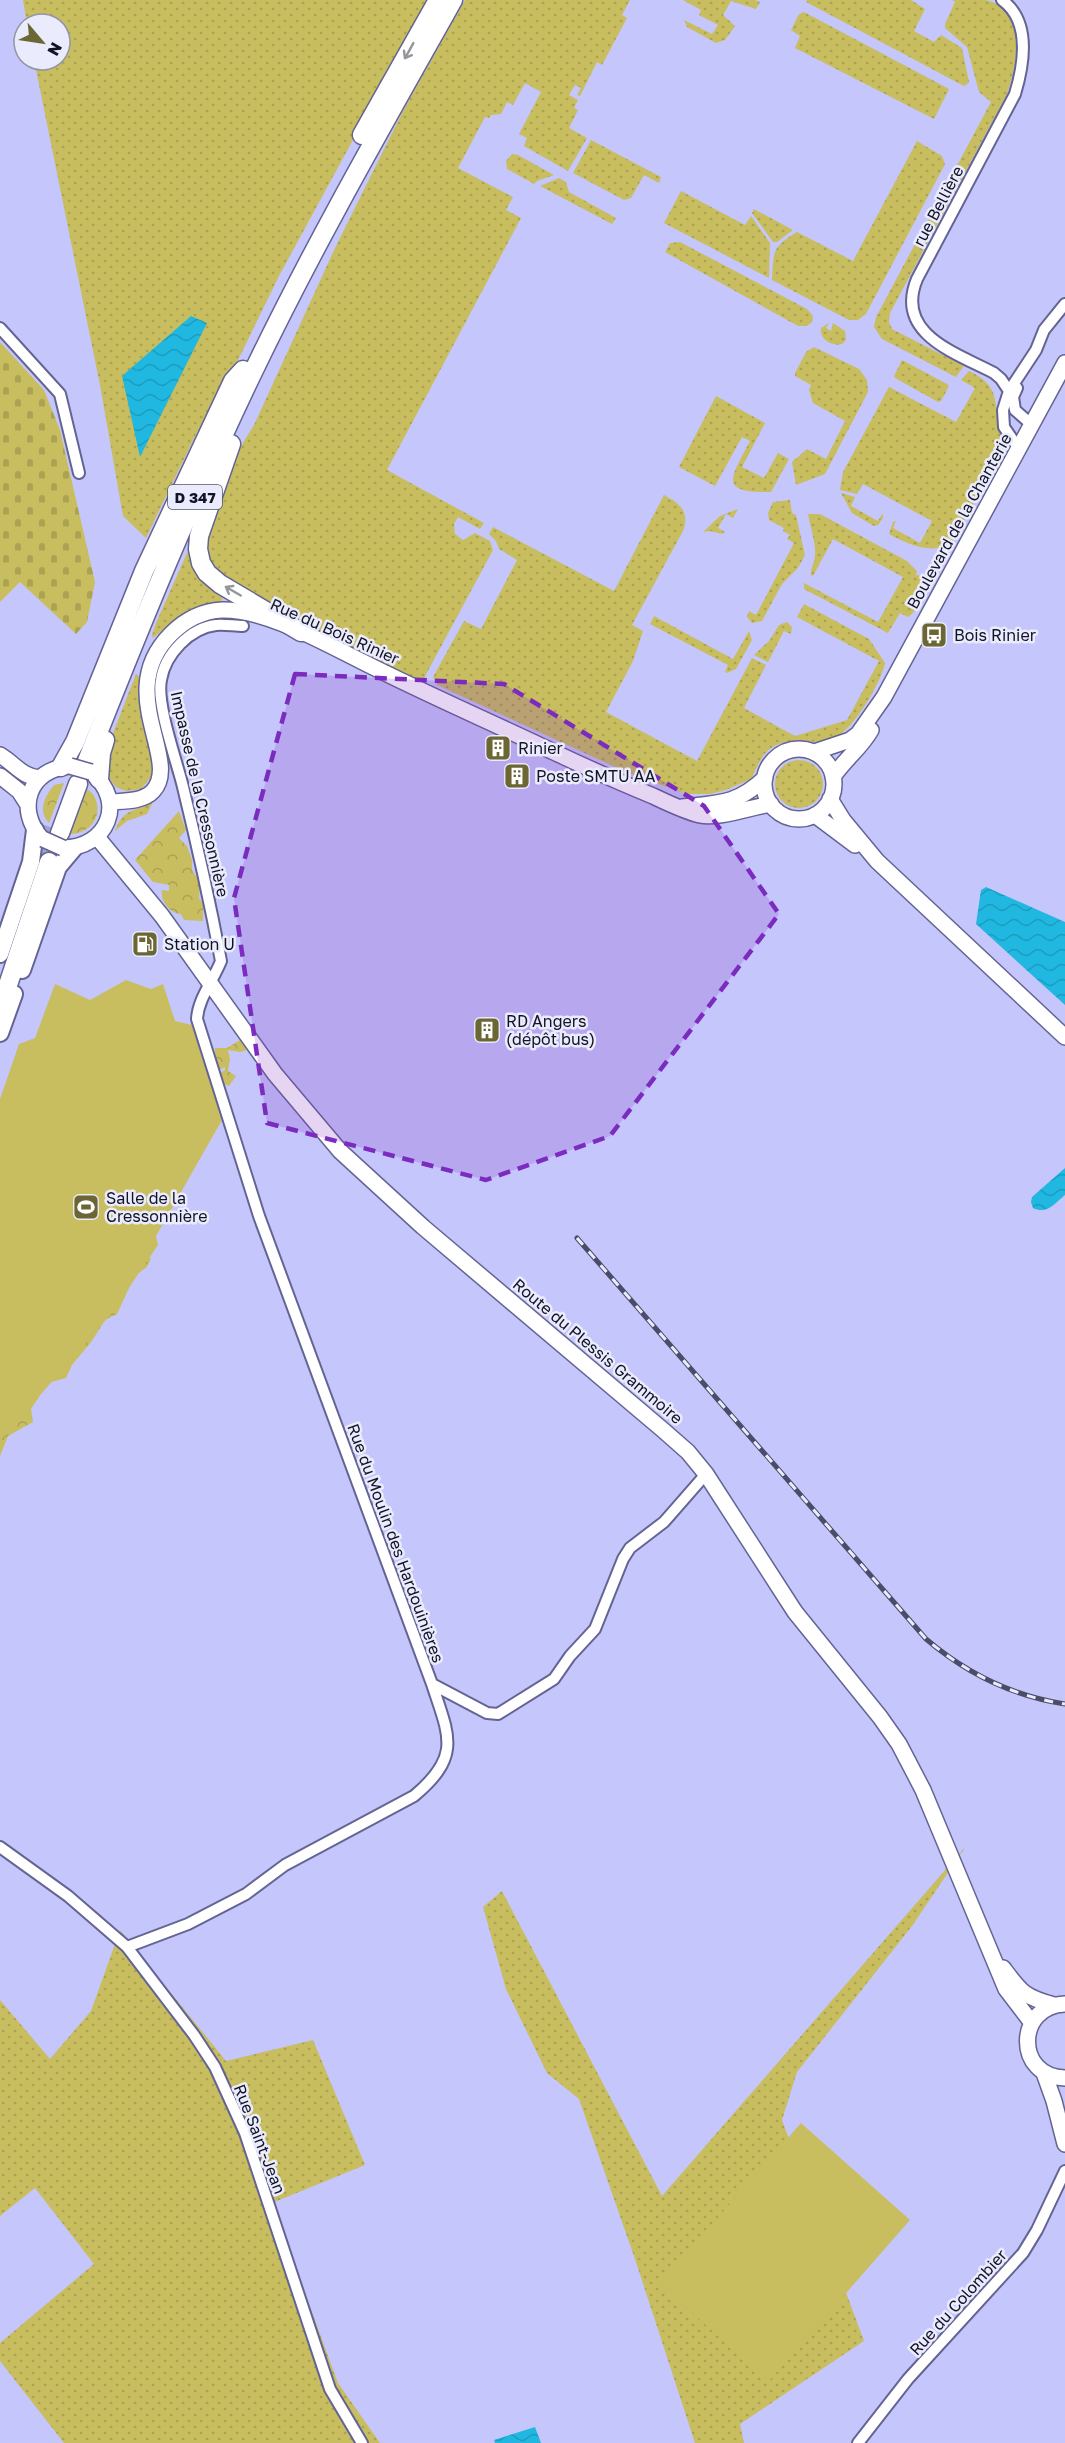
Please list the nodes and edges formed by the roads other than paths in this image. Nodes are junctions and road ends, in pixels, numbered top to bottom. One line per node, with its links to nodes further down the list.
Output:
1 (438, 0): 19 (highway, one-way to 19)
2 (453, 0): 4 (highway, D 347)
3 (1002, 0): 9 (street, rue Bellière)
4 (320, 242): 11 (highway); 19 (highway, D 347)
5 (1065, 304): 7 (street)
6 (0, 328): 13 (street)
7 (1029, 361): 9 (street); 10 (street)
8 (1065, 363): 10 (street, Boulevard de la Chanterie)
9 (1009, 392): 12 (street)
10 (1032, 425): 12 (street, Boulevard de la Chanterie)
11 (231, 444): 15 (highway, one-way to 11); 19 (highway)
12 (1018, 449): 16 (street, Boulevard de la Chanterie)
13 (79, 473)
14 (243, 626): 35 (street, Impasse de la Cressonnière)
15 (301, 632): 25 (street, Rue du Bois Rinier); 28 (street, Rue du Bois Rinier)
16 (885, 697): 17 (street, Boulevard de la Chanterie); 21 (street, Boulevard de la Chanterie)
17 (814, 752): 21 (street); 23 (street)
18 (0, 756): 22 (street)
19 (80, 771): 22 (street); 25 (street); 31 (highway, D 347)
20 (0, 776): 27 (street)
21 (833, 777): 24 (street)
22 (40, 778): 27 (street)
23 (765, 778): 26 (street); 28 (street)
24 (830, 799): 29 (street); 32 (street)
25 (110, 802): 30 (street)
26 (771, 804): 28 (street, Rue du Bois Rinier); 29 (street)
27 (28, 805): 31 (street)
28 (678, 807)
29 (815, 815): 32 (street)
30 (97, 837): 31 (street); 35 (street, Route du Plessis Grammoire)
31 (54, 838): 33 (main road); 37 (main road)
32 (877, 861): 38 (street)
33 (0, 954)
34 (0, 984): 36 (highway)
35 (210, 986): 39 (street, Route du Plessis Grammoire); 40 (street, Rue du Moulin des Hardouinières)
36 (0, 1009)
37 (0, 1033)
38 (1065, 1037)
39 (706, 1474): 40 (street); 43 (street, Route du Plessis Grammoire)
40 (432, 1684): 42 (street, Rue du Moulin des Hardouinières)
41 (0, 1847): 42 (street, Rue Saint-Jean)
42 (127, 1947): 50 (street, Rue Saint-Jean)
43 (992, 1953): 44 (street, Route du Plessis Grammoire); 45 (street, Route du Plessis Grammoire)
44 (1060, 2005): 45 (street)
45 (1032, 2023): 46 (street)
46 (1044, 2073): 47 (street); 48 (street)
47 (1065, 2078)
48 (1065, 2144)
49 (1065, 2171): 51 (street, Rue du Colombier)
50 (362, 2443)
51 (858, 2443)

